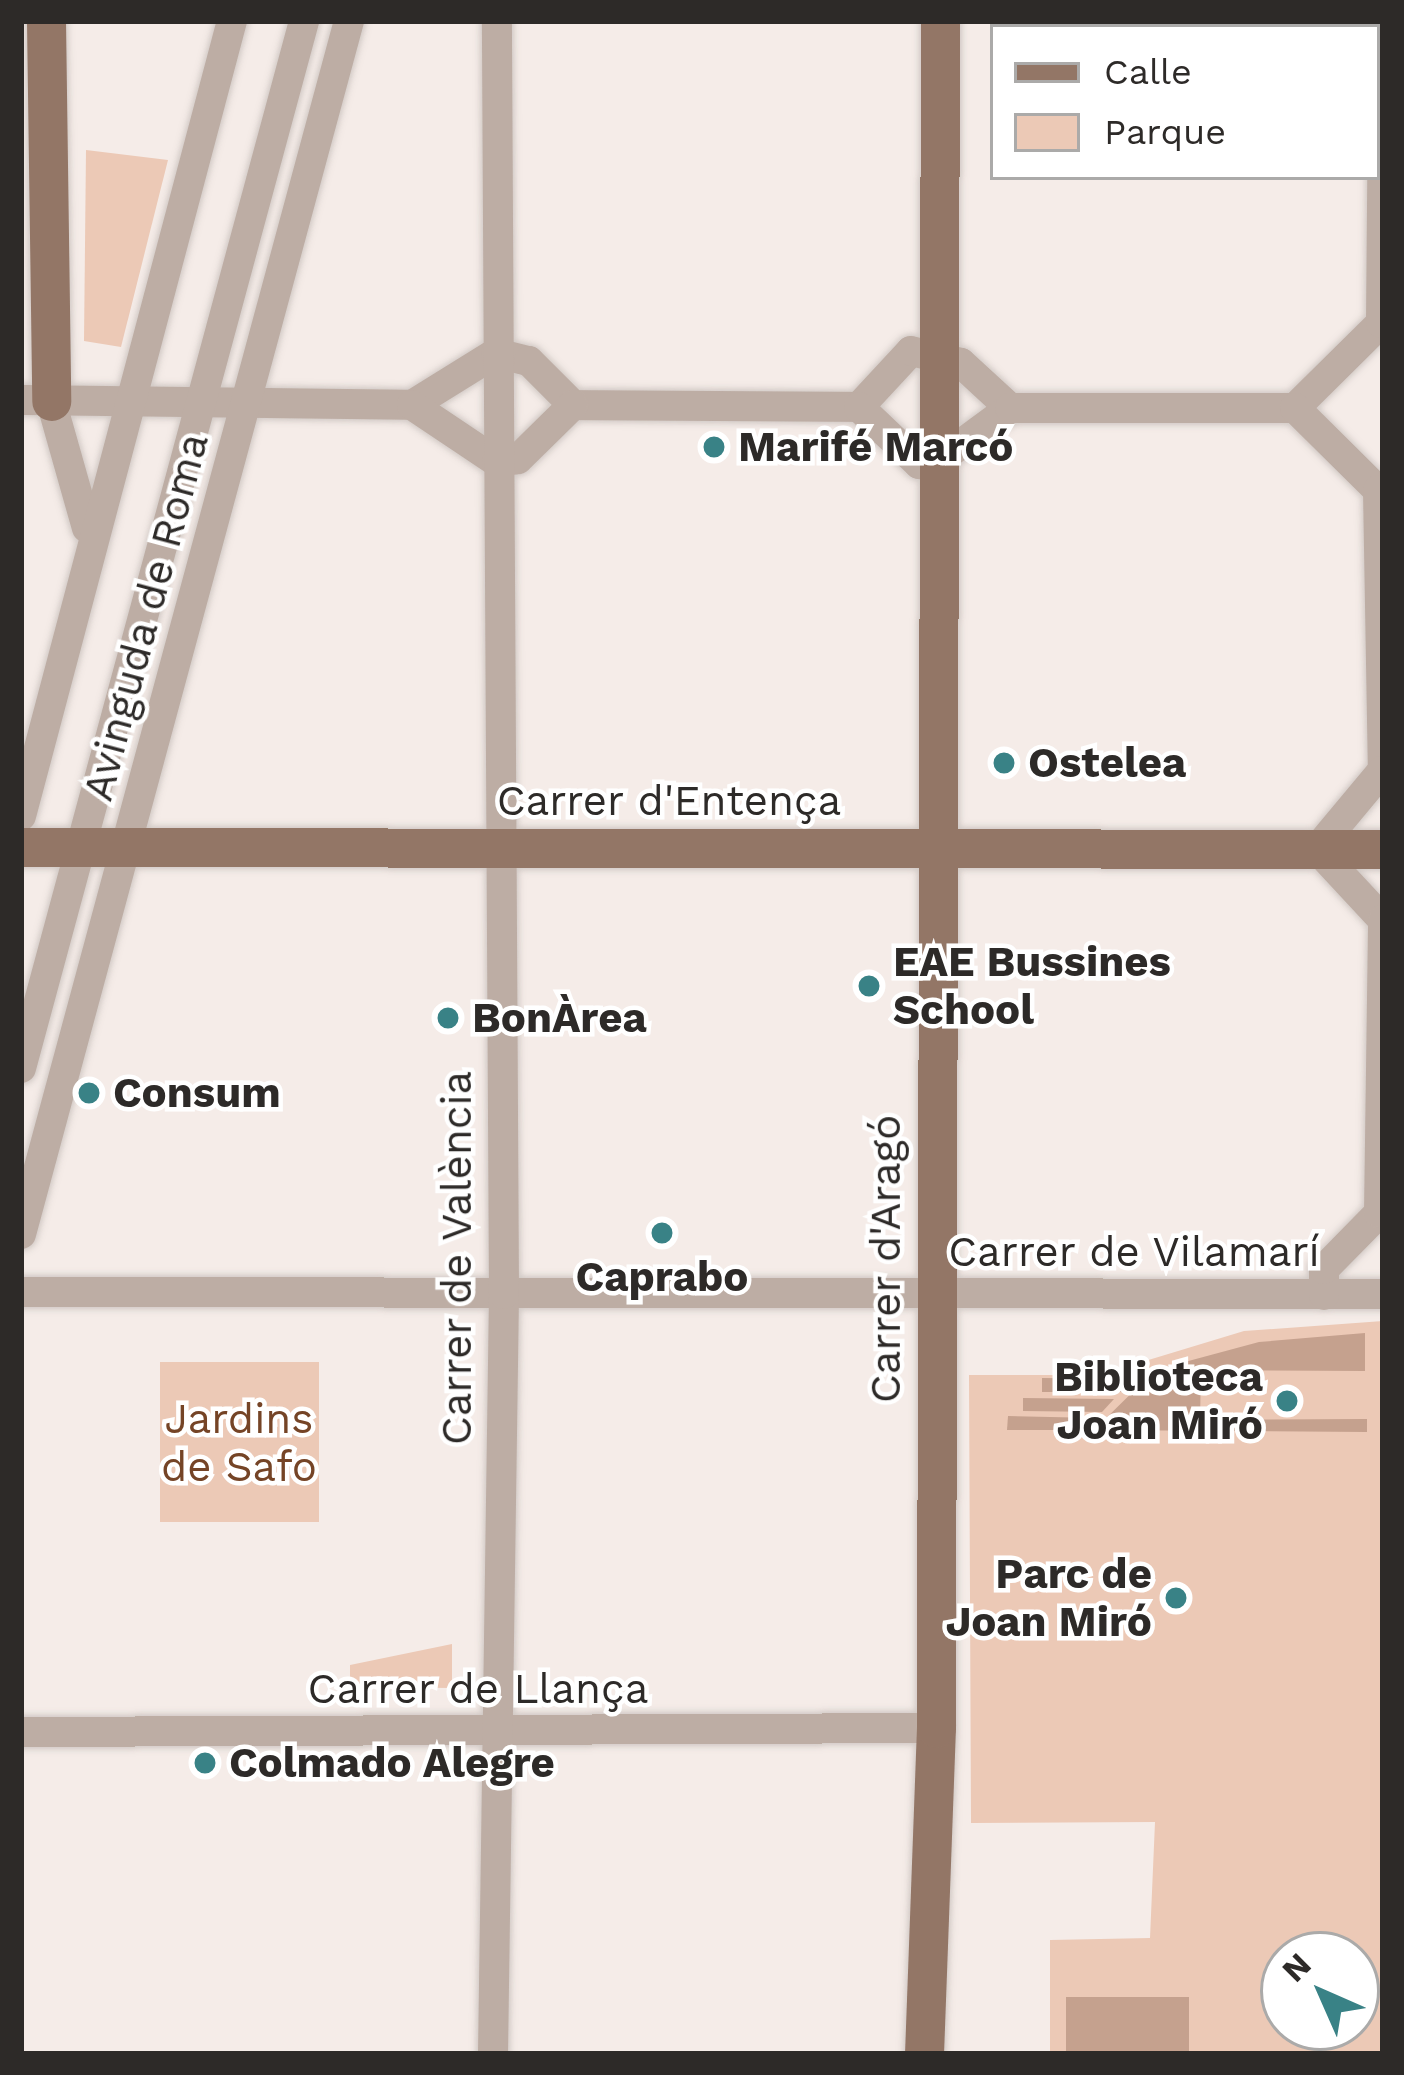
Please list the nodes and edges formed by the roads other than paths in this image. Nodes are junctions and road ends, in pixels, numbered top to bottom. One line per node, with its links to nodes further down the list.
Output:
1 (46, 21): 11 (main road)
2 (232, 21): 12 (street, Avinguda de Roma)
3 (304, 21): 15 (street, Avinguda de Roma)
4 (350, 21): 17 (street, Avinguda de Roma)
5 (497, 21): 10 (street, Carrer de València)
6 (940, 21): 9 (main road, Carrer d'Aragó)
7 (1383, 88): 8 (street)
8 (1382, 324): 19 (street)
9 (934, 356): 16 (street); 18 (street); 20 (main road, Carrer d'Aragó)
10 (482, 358): 13 (street); 14 (street); 21 (street, Carrer de València)
11 (36, 400): 12 (street); 23 (street)
12 (127, 403): 15 (street); 23 (street, Avinguda de Roma)
13 (412, 405): 17 (street); 21 (street)
14 (573, 405): 16 (street); 21 (street)
15 (202, 406): 17 (street); 27 (street, Avinguda de Roma)
16 (859, 406): 20 (street)
17 (244, 407): 28 (street, Avinguda de Roma)
18 (1010, 408): 19 (street); 20 (street)
19 (1295, 408): 22 (street)
20 (918, 456): 31 (main road, Carrer d'Aragó)
21 (496, 462): 29 (street, Carrer de València)
22 (1380, 488): 24 (street)
23 (88, 540): 25 (street, Avinguda de Roma)
24 (1383, 771): 32 (street)
25 (21, 816)
26 (21, 847): 27 (main road, Carrer d'Entença)
27 (86, 847): 28 (main road, Carrer d'Entença); 34 (street, Avinguda de Roma)
28 (129, 847): 29 (main road, Carrer d'Entença); 36 (street, Avinguda de Roma)
29 (495, 849): 31 (main road, Carrer d'Entença); 38 (street, Carrer de València)
30 (1383, 849): 32 (main road, Carrer d'Entença)
31 (935, 850): 32 (main road, Carrer d'Entença); 39 (main road, Carrer d'Aragó)
32 (1323, 861): 33 (street)
33 (1383, 920): 35 (street)
34 (21, 1068)
35 (1381, 1215): 40 (street)
36 (21, 1234)
37 (21, 1292): 38 (street, Carrer de Vilamarí)
38 (504, 1294): 39 (street, Carrer de Vilamarí); 44 (street, Carrer de València)
39 (933, 1294): 40 (street, Carrer de Vilamarí); 42 (main road, Carrer d'Aragó)
40 (1324, 1294): 41 (street, Carrer de Vilamarí)
41 (1383, 1294)
42 (936, 1728): 44 (street, Carrer de Llança); 46 (main road, Carrer d'Aragó)
43 (21, 1732): 44 (street, Carrer de Llança)
44 (494, 1733): 45 (street, Carrer de València)
45 (493, 2054)
46 (924, 2054)

